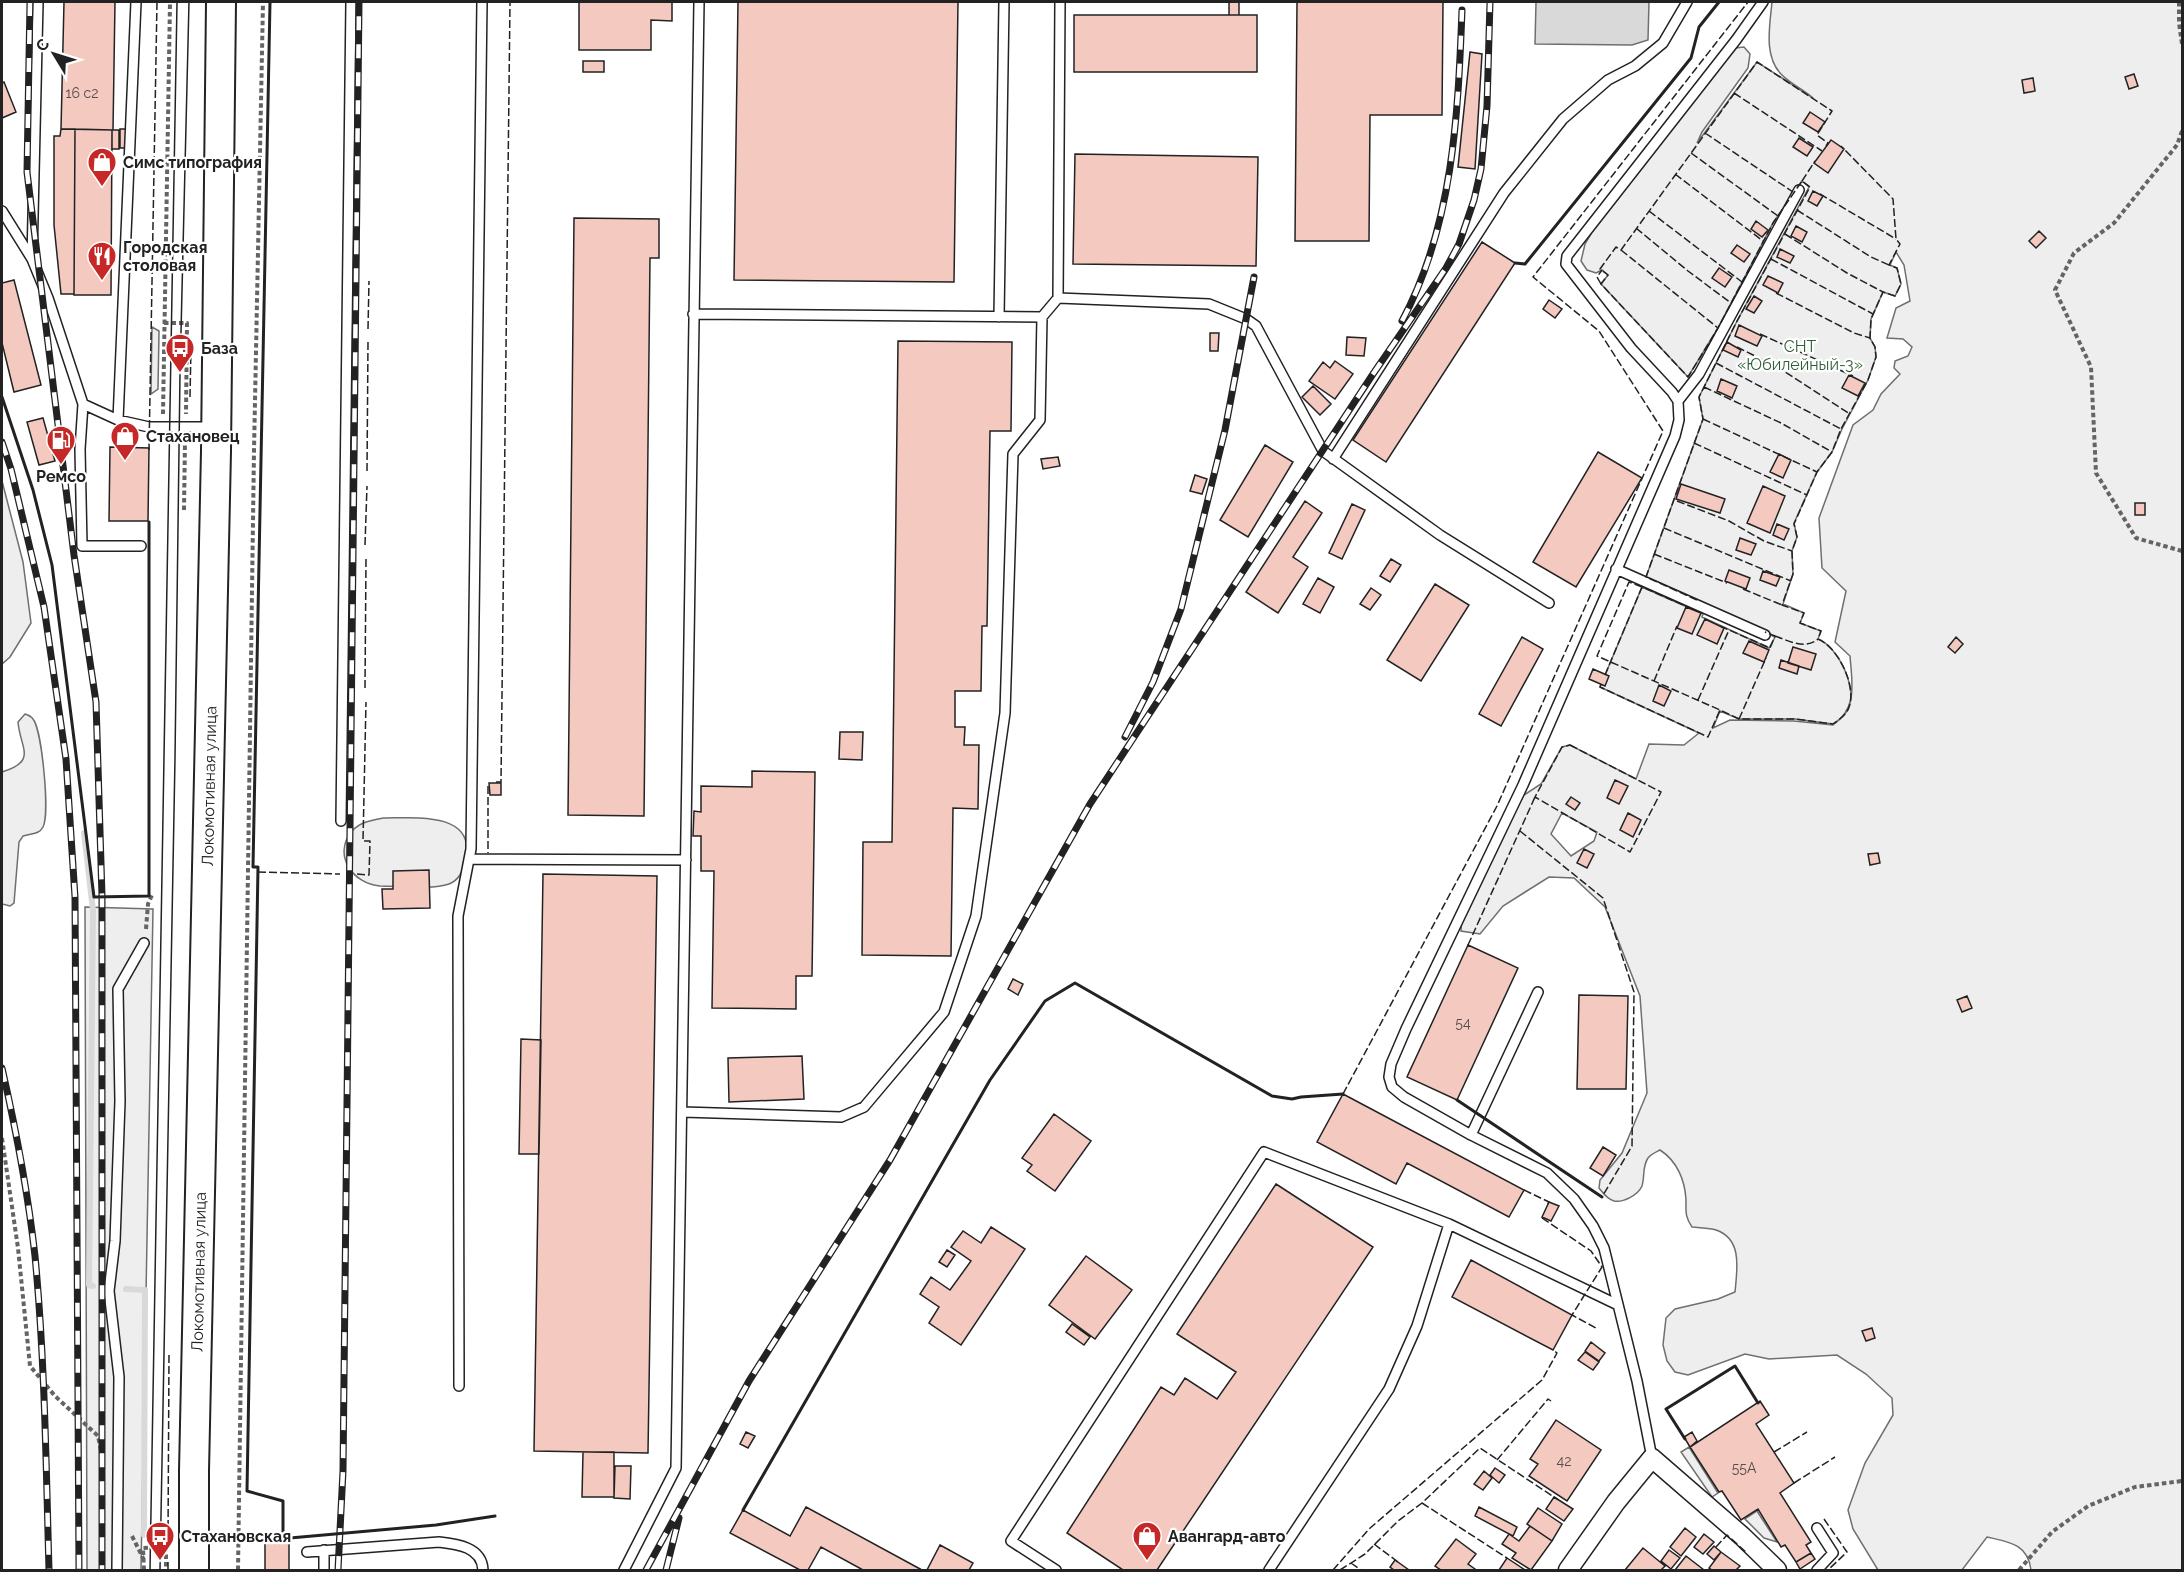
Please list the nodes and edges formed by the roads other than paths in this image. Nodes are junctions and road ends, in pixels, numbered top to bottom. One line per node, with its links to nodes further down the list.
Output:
1 (38, 2): 13 (lane)
2 (136, 2): 20 (lane)
3 (221, 2): 21 (main road, Локомотивная улица)
4 (351, 2): 27 (lane)
5 (482, 2): 28 (lane)
6 (699, 2): 15 (lane)
7 (1004, 2): 16 (lane)
8 (1060, 2): 14 (lane)
9 (1687, 2): 22 (lane)
10 (1763, 2): 18 (lane)
11 (1799, 190): 18 (lane)
12 (2, 211): 13 (lane)
13 (32, 259): 19 (lane)
14 (1058, 298): 17 (lane); 22 (lane)
15 (693, 314): 16 (lane); 29 (lane)
16 (999, 317): 17 (lane)
17 (1042, 317): 32 (lane)
18 (1678, 401): 24 (lane)
19 (83, 404): 20 (lane); 23 (lane)
20 (118, 420): 21 (lane)
21 (216, 428): 42 (main road, Локомотивная улица)
22 (1333, 459): 25 (lane)
23 (141, 546)
24 (1616, 570): 26 (lane); 33 (lane)
25 (1549, 603)
26 (1765, 635)
27 (341, 821)
28 (469, 859): 29 (lane); 36 (lane)
29 (686, 860): 32 (lane)
30 (144, 943): 41 (lane)
31 (1538, 992): 33 (lane)
32 (683, 1112): 45 (lane)
33 (1472, 1135): 35 (lane)
34 (1449, 1224): 35 (lane); 46 (lane); 47 (lane)
35 (1618, 1305): 37 (lane)
36 (459, 1386)
37 (1652, 1458): 48 (street); 49 (street)
38 (1817, 1528): 50 (lane)
39 (308, 1551): 40 (lane)
40 (324, 1551): 43 (lane); 44 (lane)
41 (117, 1570)
42 (194, 1570)
43 (324, 1570)
44 (483, 1570)
45 (624, 1570)
46 (1056, 1570)
47 (1269, 1570)
48 (1568, 1570)
49 (1777, 1570)
50 (1817, 1570)

